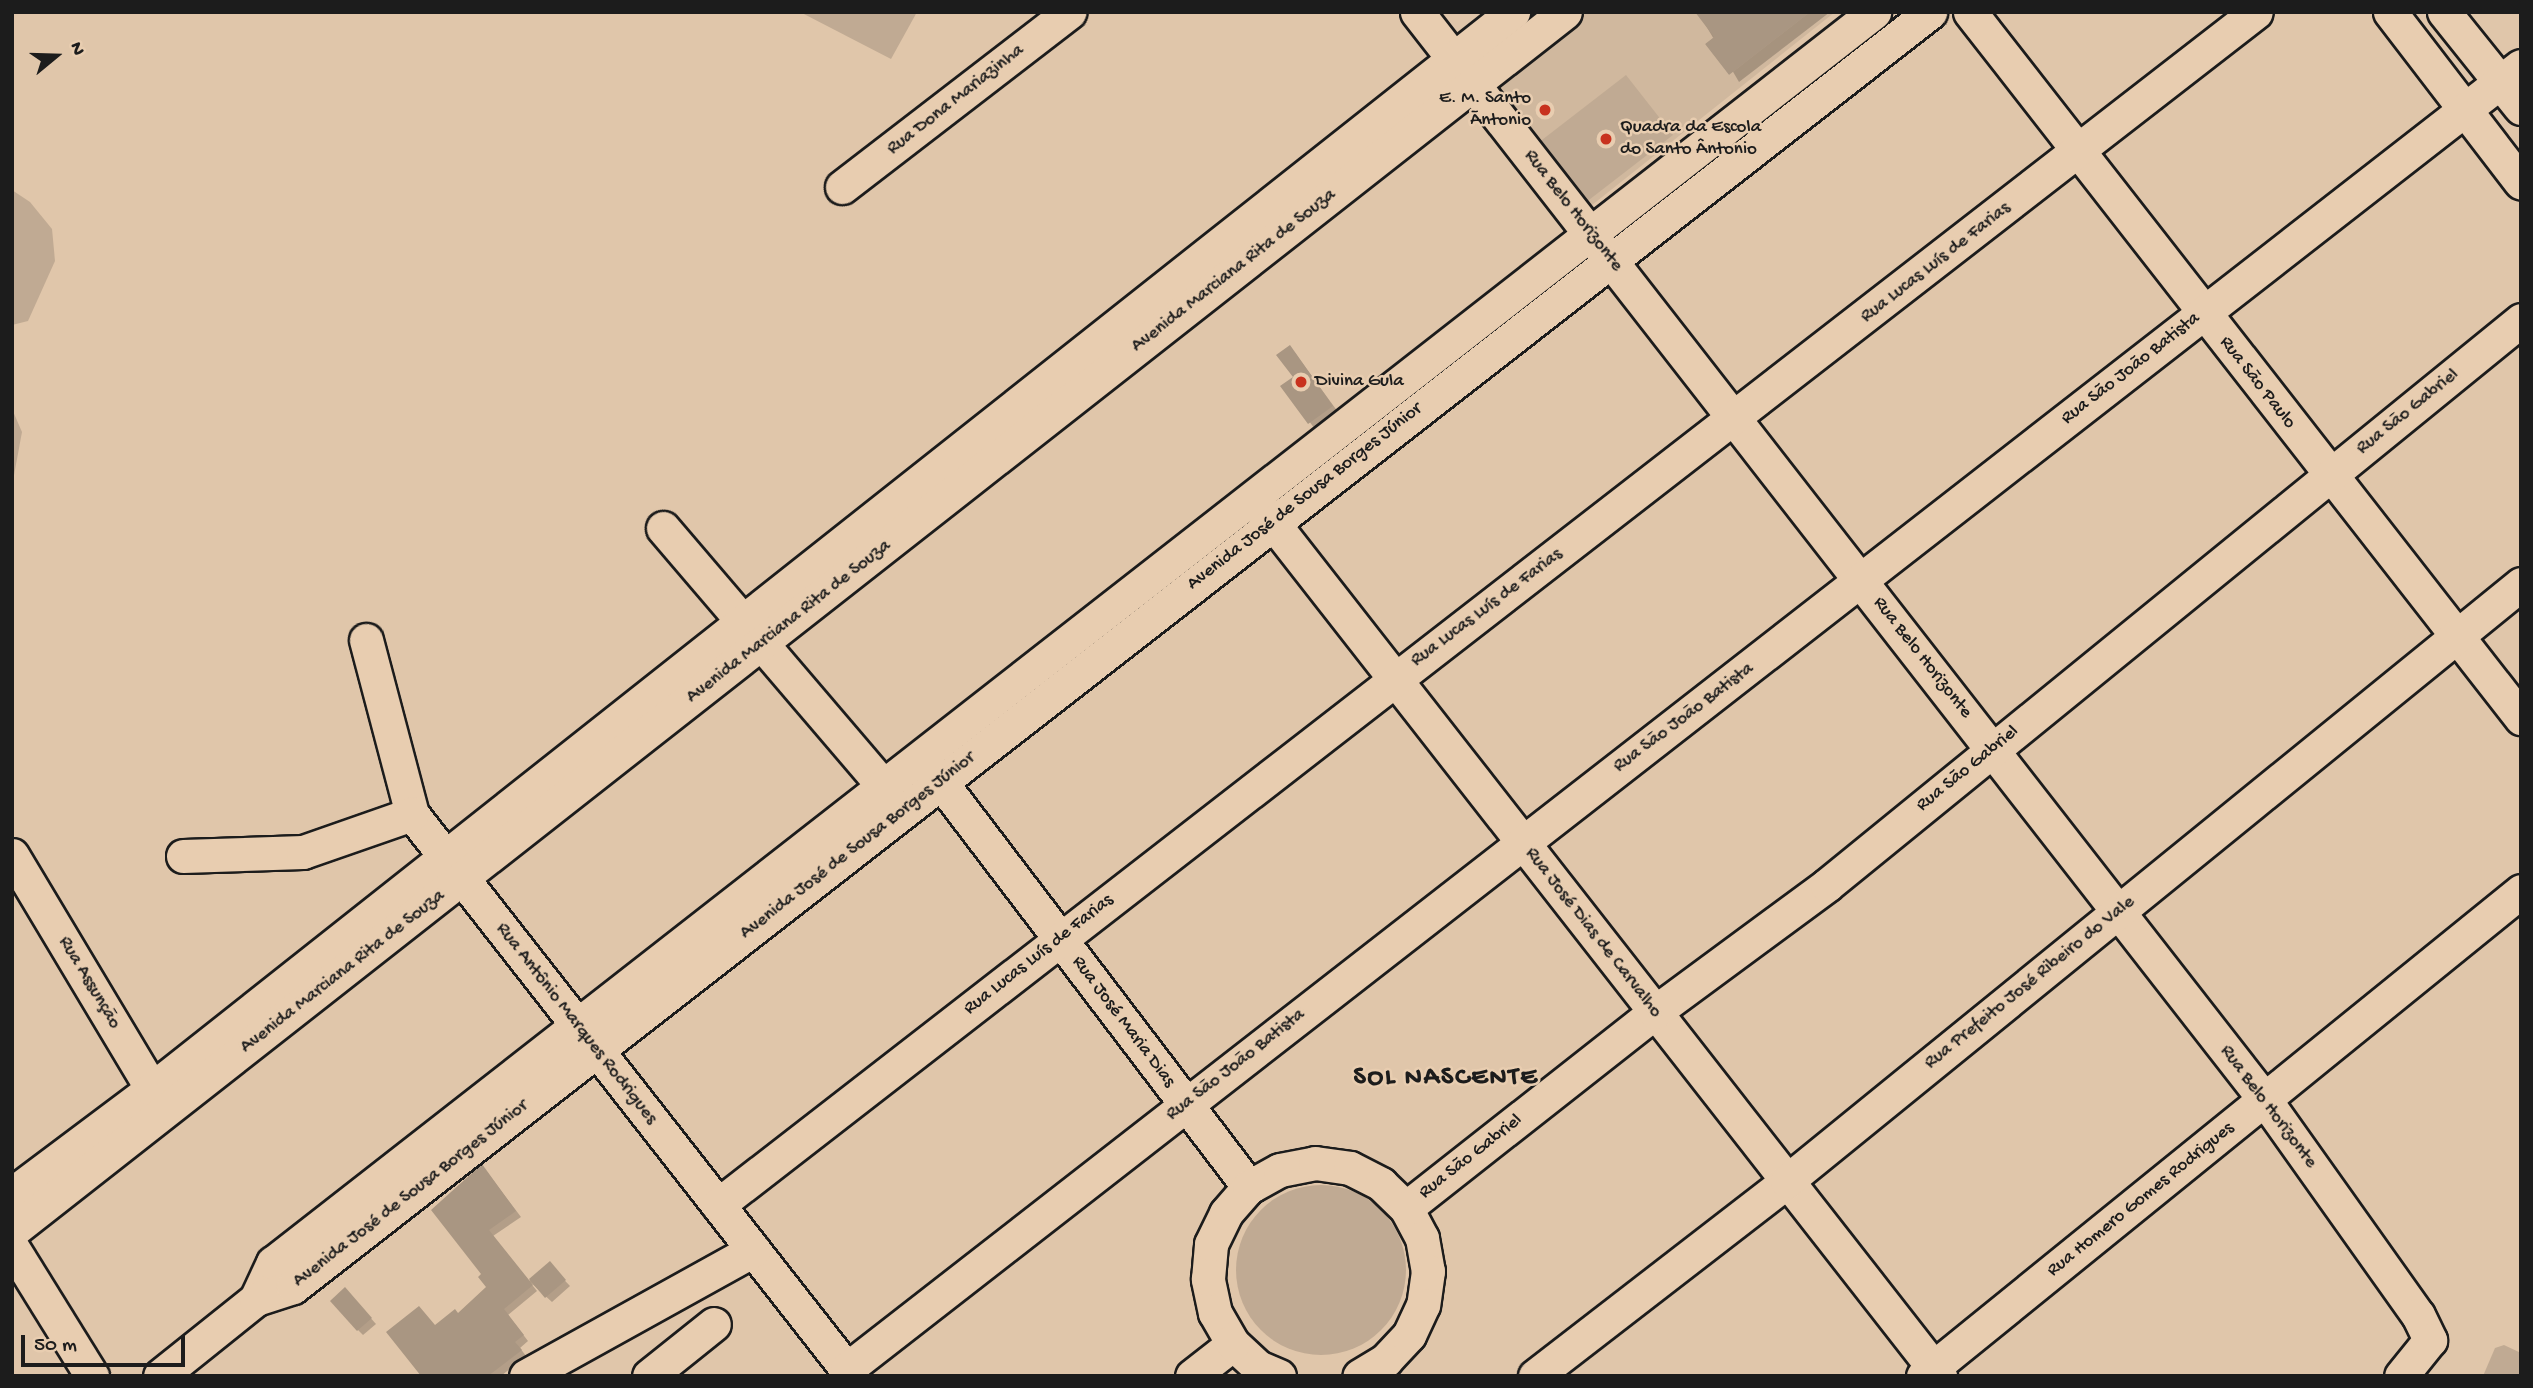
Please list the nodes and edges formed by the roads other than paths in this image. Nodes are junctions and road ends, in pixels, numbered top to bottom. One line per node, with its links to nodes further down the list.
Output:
1 (1069, 12): 17 (street, Rua Dona Mariazinha)
2 (1417, 12): 11 (street, Rua Belo Horizonte)
3 (1513, 12): 11 (street, Avenida Marciana Rita de Souza)
4 (1565, 12): 11 (street, Avenida Marciana Rita de Souza)
5 (1874, 12): 18 (street, Avenida José de Sousa Borges Júnior)
6 (1930, 12): 18 (street, Avenida José de Sousa Borges Júnior)
7 (1970, 12): 15 (street, Rua São Paulo)
8 (2256, 12): 15 (street, Rua Lucas Luís de Farias)
9 (2390, 12): 14 (street)
10 (2444, 12): 12 (street)
11 (1463, 71): 18 (street, Rua Belo Horizonte); 27 (street, Avenida Marciana Rita de Souza)
12 (2511, 74): 13 (street); 14 (street, Rua São João Batista)
13 (2521, 108)
14 (2464, 110): 16 (street); 19 (street, Rua São João Batista)
15 (2077, 153): 19 (street, Rua São Paulo); 21 (street, Rua Lucas Luís de Farias)
16 (2521, 183)
17 (842, 187)
18 (1600, 246): 21 (street, Rua Belo Horizonte); 23 (street, Avenida José de Sousa Borges Júnior)
19 (2203, 313): 22 (street, Rua São Paulo); 25 (street, Rua São João Batista)
20 (2521, 320): 22 (street, Rua São Gabriel)
21 (1735, 419): 25 (street, Rua Belo Horizonte); 30 (street, Rua Lucas Luís de Farias)
22 (2329, 477): 28 (street, Rua São Paulo); 32 (street, Rua São Gabriel)
23 (1263, 510): 30 (street, Rua José Dias de Carvalho); 33 (street, Avenida José de Sousa Borges Júnior)
24 (663, 528): 27 (street)
25 (1862, 581): 32 (street, Rua Belo Horizonte); 36 (street, Rua São João Batista)
26 (2521, 584): 28 (street, Rua Prefeito José Ribeiro do Vale)
27 (754, 631): 34 (street); 39 (street, Avenida Marciana Rita de Souza)
28 (2457, 636): 31 (street, Rua São Paulo); 41 (street, Rua Prefeito José Ribeiro do Vale)
29 (366, 640): 35 (street, Rua Antônio Marques Rodrigues)
30 (1395, 679): 36 (street, Rua José Dias de Carvalho); 42 (street, Rua Lucas Luís de Farias)
31 (2521, 718)
32 (1993, 749): 41 (street, Rua Belo Horizonte); 43 (street, Rua São Gabriel)
33 (931, 769): 34 (street, Avenida José de Sousa Borges Júnior); 42 (street, Rua José Maria Dias); 44 (street, Avenida José de Sousa Borges Júnior)
34 (884, 788): 44 (street, Avenida José de Sousa Borges Júnior)
35 (412, 814): 38 (street); 39 (street, Rua Antônio Marques Rodrigues)
36 (1522, 841): 43 (street, Rua José Dias de Carvalho); 47 (street, Rua São João Batista)
37 (12, 855): 45 (street, Rua Assunção)
38 (183, 856)
39 (454, 868): 44 (street, Rua Antônio Marques Rodrigues); 45 (street, Avenida Marciana Rita de Souza)
40 (2521, 891): 46 (street, Rua Homero Gomes Rodrigues)
41 (2119, 910): 46 (street, Rua Belo Horizonte); 48 (street, Rua Prefeito José Ribeiro do Vale)
42 (1060, 939): 47 (street, Rua José Maria Dias); 51 (street, Rua Lucas Luís de Farias)
43 (1656, 1012): 48 (street, Rua José Dias de Carvalho); 52 (street, Rua São Gabriel)
44 (587, 1038): 51 (street, Rua Antônio Marques Rodrigues); 62 (street, Avenida José de Sousa Borges Júnior)
45 (159, 1100): 50 (street, Avenida Marciana Rita de Souza); 53 (street, Avenida Marciana Rita de Souza)
46 (2265, 1100): 60 (street, Rua Homero Gomes Rodrigues); 68 (street, Rua Belo Horizonte)
47 (1186, 1104): 49 (street, Rua José Maria Dias); 59 (street, Rua São João Batista)
48 (1787, 1181): 60 (street, Rua José Dias de Carvalho); 67 (street, Rua Prefeito José Ribeiro do Vale)
49 (1249, 1187): 52 (street); 57 (street)
50 (12, 1194)
51 (718, 1205): 55 (street, Rua Antônio Marques Rodrigues)
52 (1406, 1208): 58 (street)
53 (12, 1231)
54 (12, 1247): 61 (street)
55 (753, 1250): 59 (street, Rua Antônio Marques Rodrigues); 63 (street)
56 (714, 1324): 64 (street)
57 (1233, 1344): 65 (street); 66 (street)
58 (1382, 1370)
59 (850, 1372)
60 (1932, 1373)
61 (92, 1376)
62 (160, 1376)
63 (526, 1376)
64 (649, 1376)
65 (1192, 1376)
66 (1279, 1376)
67 (1535, 1376)
68 (2401, 1376)

